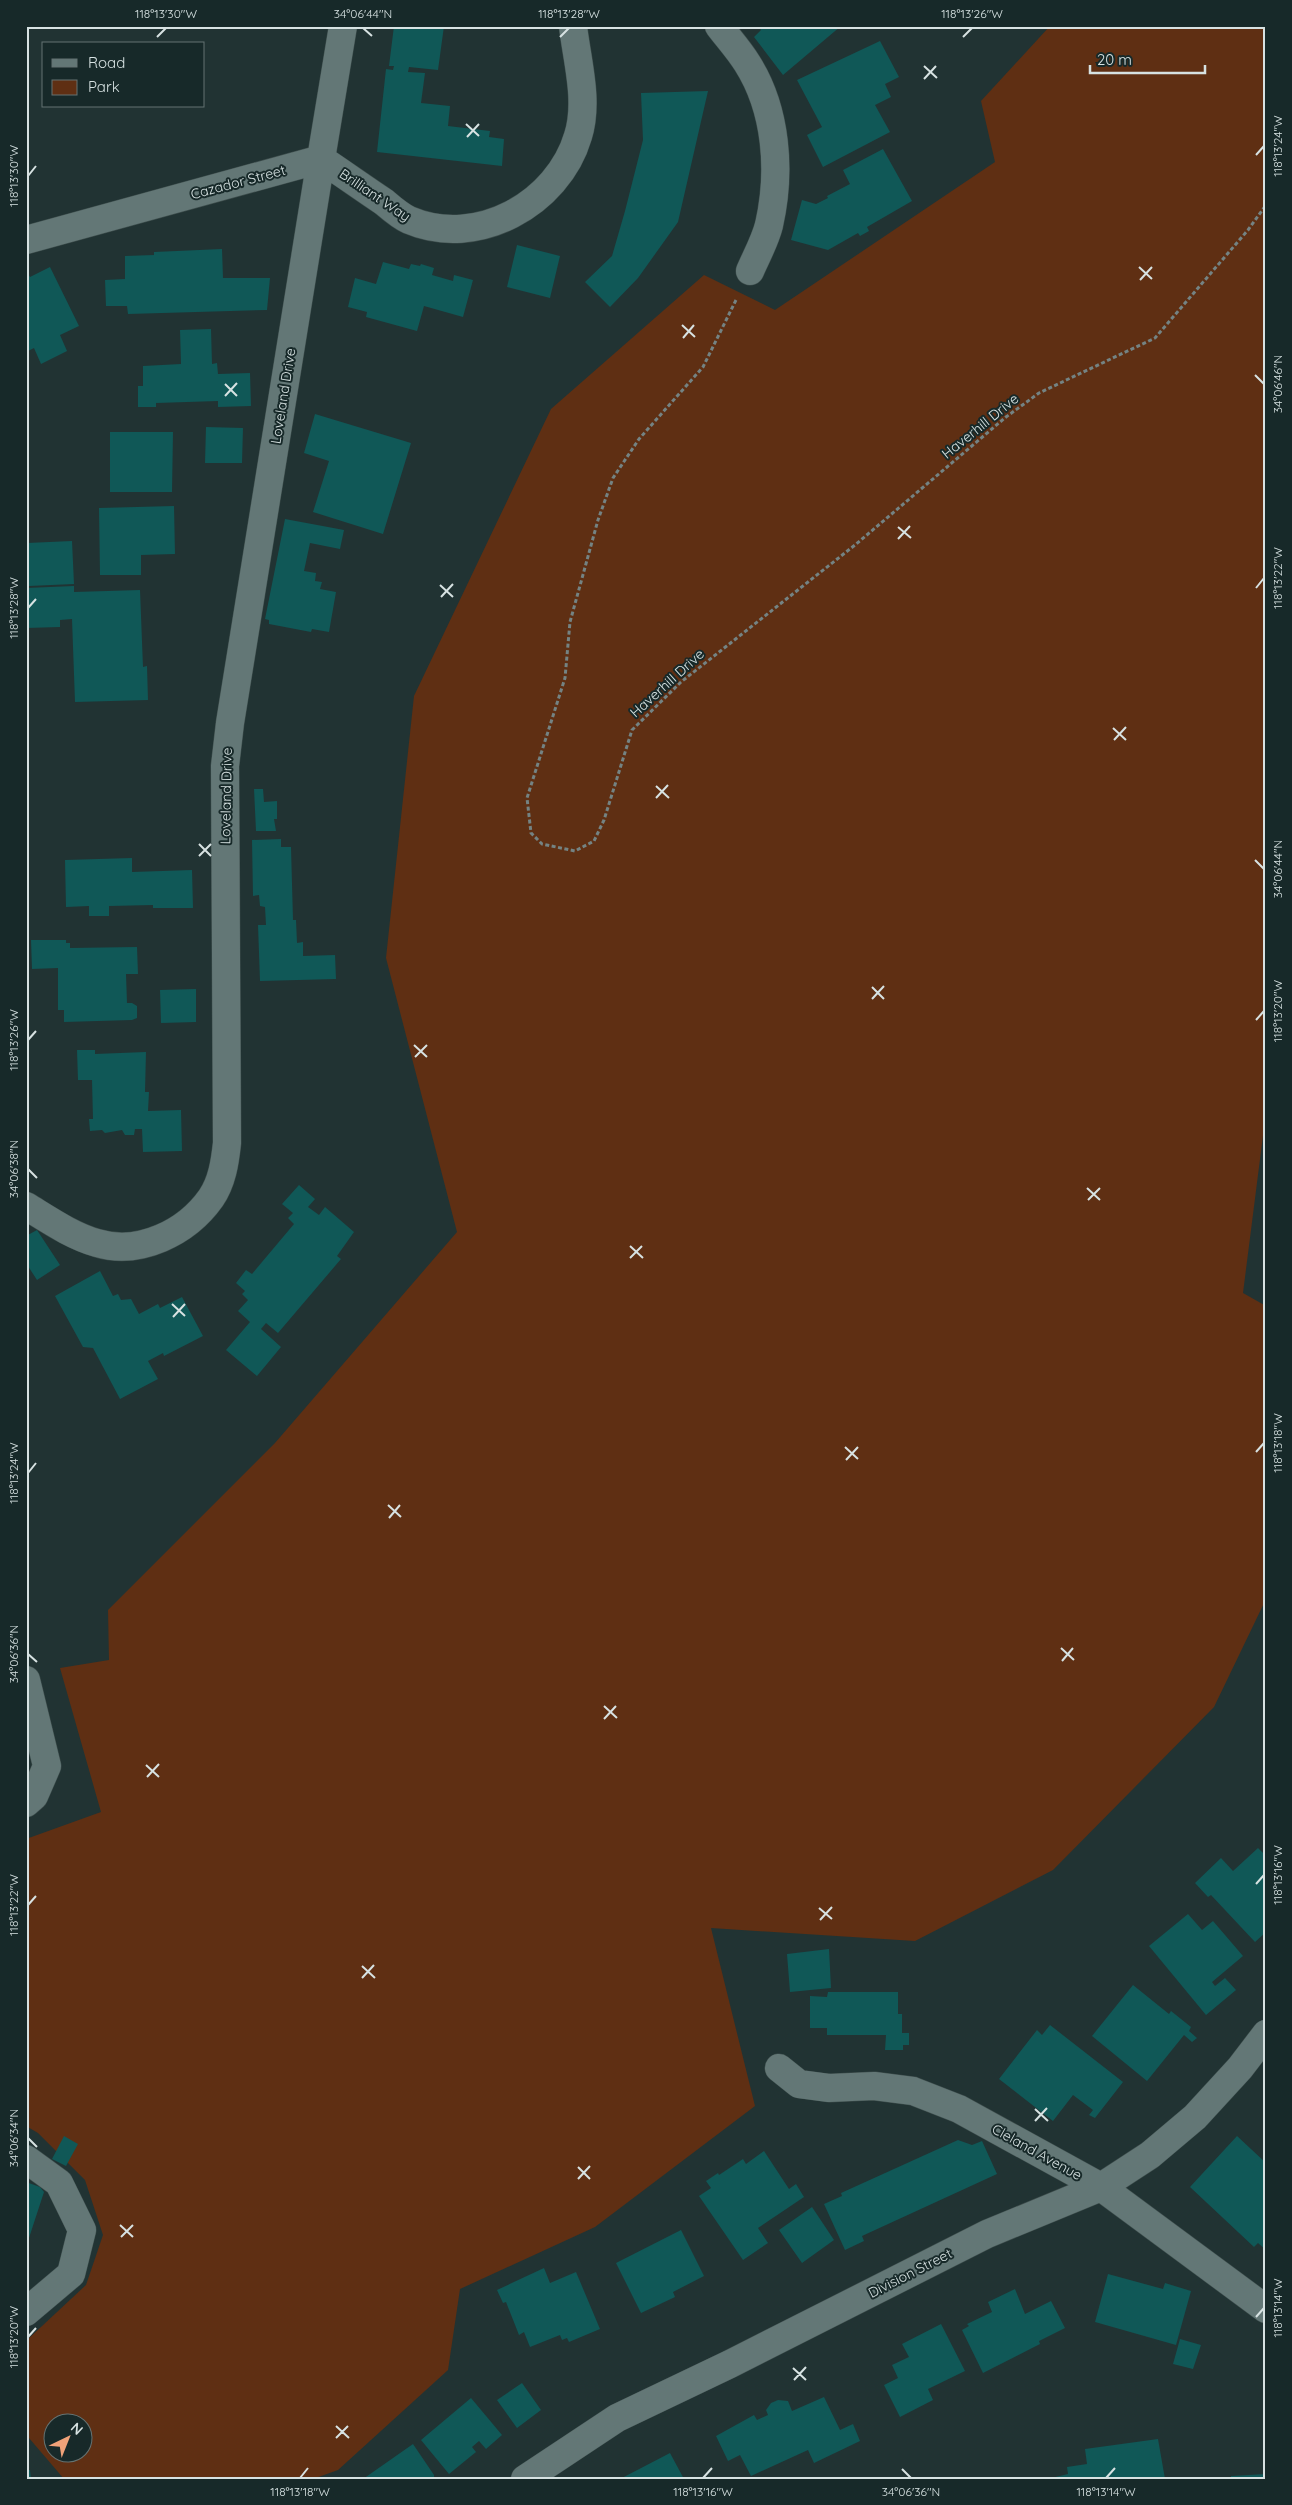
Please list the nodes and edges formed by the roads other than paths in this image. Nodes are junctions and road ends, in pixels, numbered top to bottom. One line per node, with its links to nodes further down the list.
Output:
1 (343, 26): 4 (street)
2 (573, 26): 4 (street, Brilliant Way)
3 (719, 26): 6 (street)
4 (321, 158): 5 (street, Cazador Street); 7 (street, Loveland Drive)
5 (26, 240)
6 (750, 271)
7 (26, 1206)
8 (26, 1680): 9 (street)
9 (26, 1804)
10 (1266, 2034): 13 (street, Division Street)
11 (779, 2068): 13 (street, Cleland Avenue)
12 (26, 2159): 15 (street)
13 (1101, 2187): 14 (street, Cleland Avenue); 16 (street, Division Street)
14 (1266, 2309)
15 (26, 2312)
16 (525, 2479)

